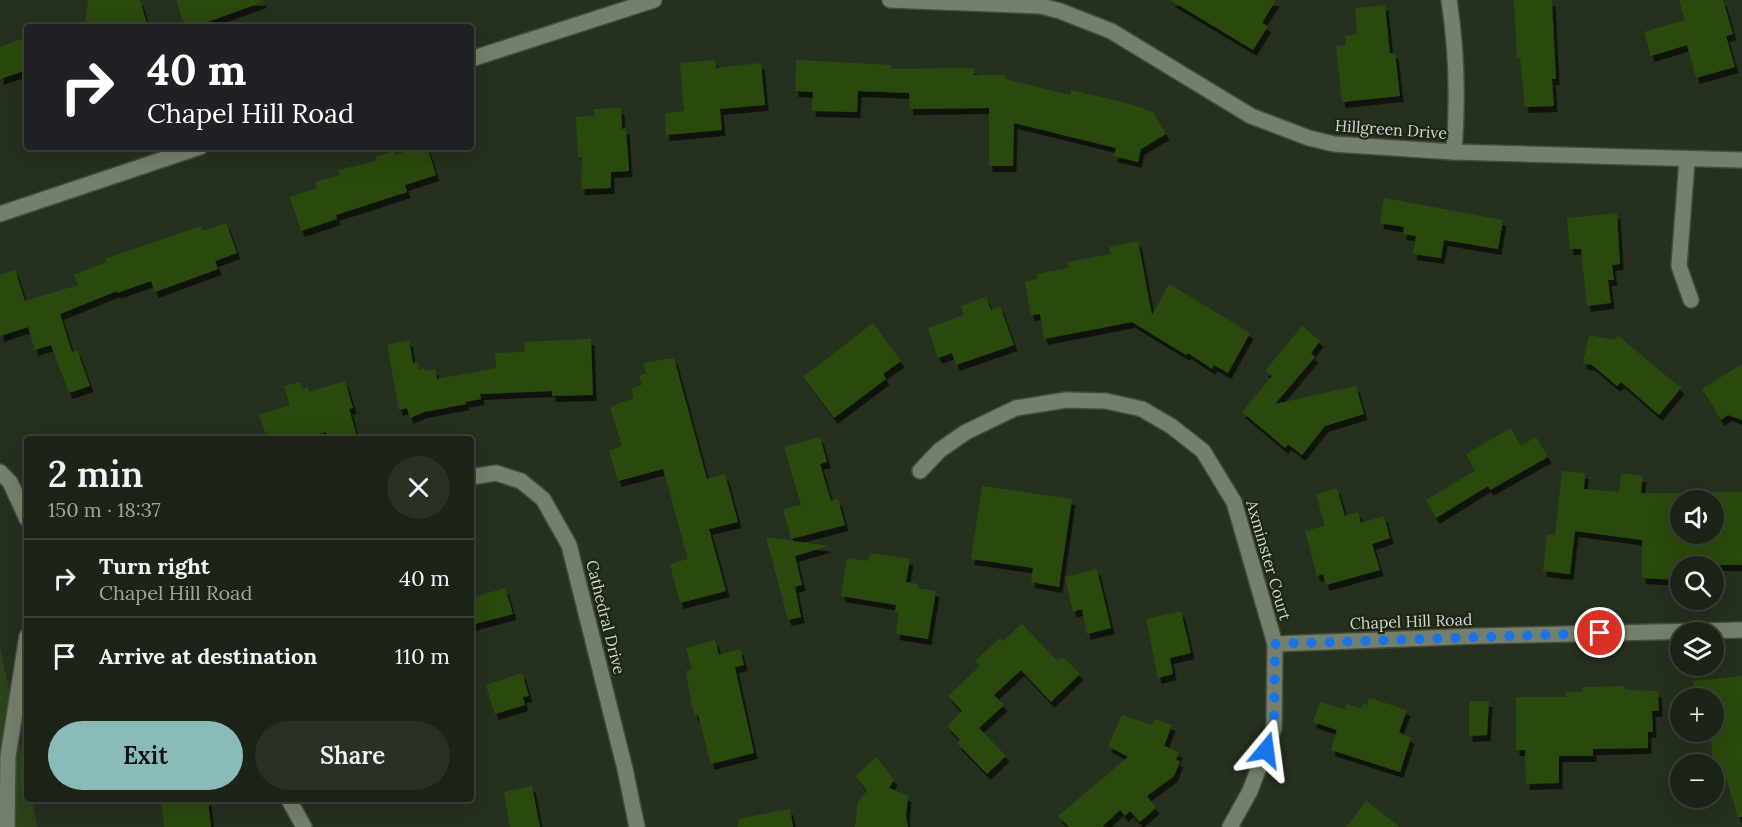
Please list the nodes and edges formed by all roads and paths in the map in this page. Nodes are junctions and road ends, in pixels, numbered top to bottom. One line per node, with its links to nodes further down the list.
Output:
1 (654, 0): 4 (street)
2 (890, 0): 6 (street, Hillgreen Drive)
3 (1449, 0): 6 (street)
4 (474, 58)
5 (191, 150): 9 (street)
6 (1454, 152): 7 (street, Hillgreen Drive)
7 (1687, 160): 8 (street, Hillgreen Drive); 10 (street)
8 (1742, 160)
9 (0, 214)
10 (1691, 300)
11 (920, 471): 16 (street, Axminster Court)
12 (0, 472): 14 (street)
13 (474, 477): 21 (street, Cathedral Drive)
14 (24, 512)
15 (1742, 630): 16 (street, Chapel Hill Road)
16 (1275, 644): 22 (street)
17 (24, 655): 19 (street)
18 (290, 802): 20 (street)
19 (7, 827)
20 (303, 827)
21 (636, 827)
22 (1230, 827)

